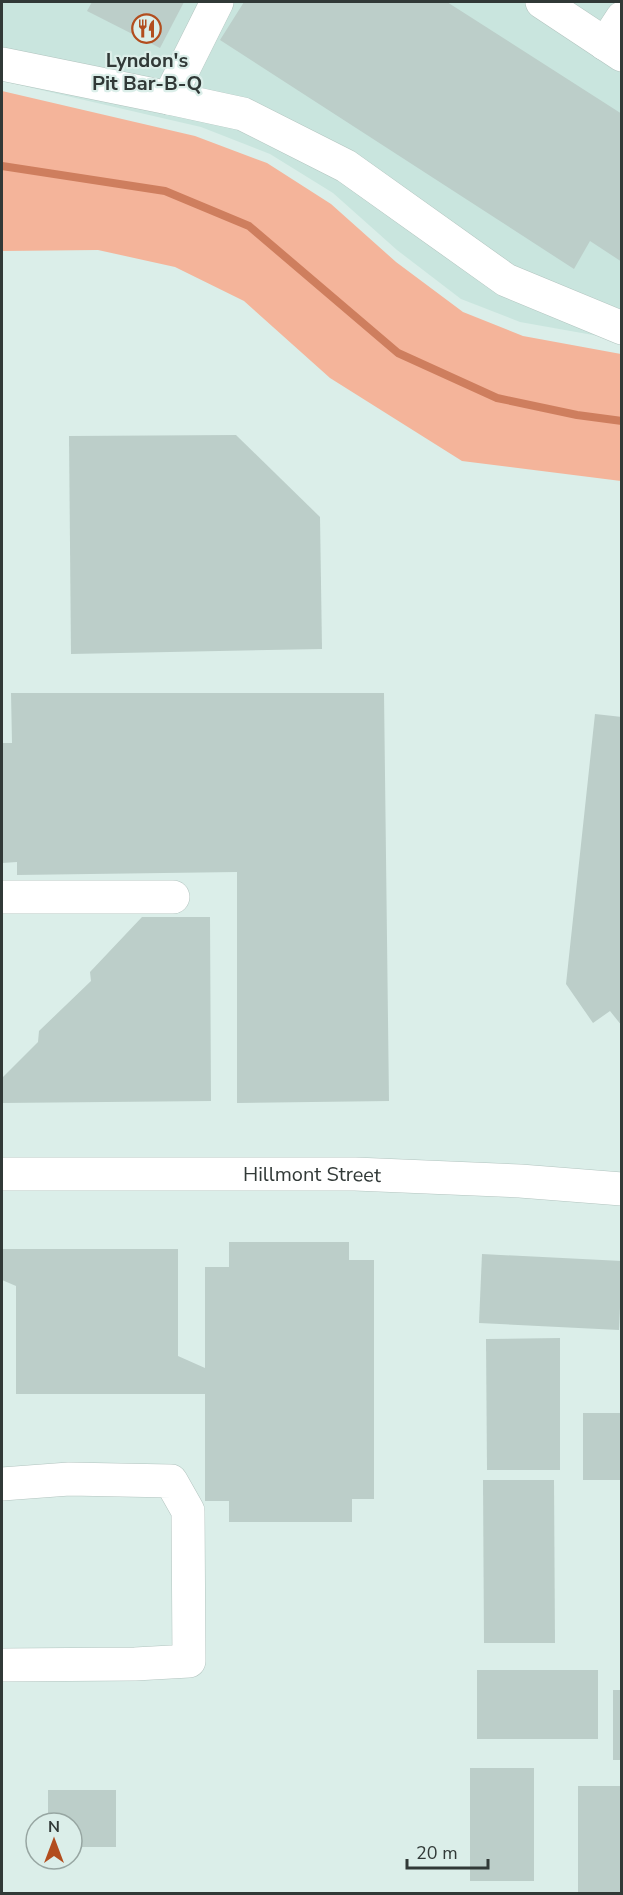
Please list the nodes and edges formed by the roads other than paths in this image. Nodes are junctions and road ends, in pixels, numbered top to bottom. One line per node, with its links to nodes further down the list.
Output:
1 (217, 2): 5 (street)
2 (542, 2): 3 (street)
3 (616, 39)
4 (2, 64): 5 (street)
5 (169, 98): 6 (street)
6 (621, 328)
7 (2, 897): 8 (street)
8 (173, 897)
9 (2, 1174): 10 (street, Hillmont Street)
10 (621, 1190)
11 (2, 1484): 12 (street)
12 (2, 1665)

